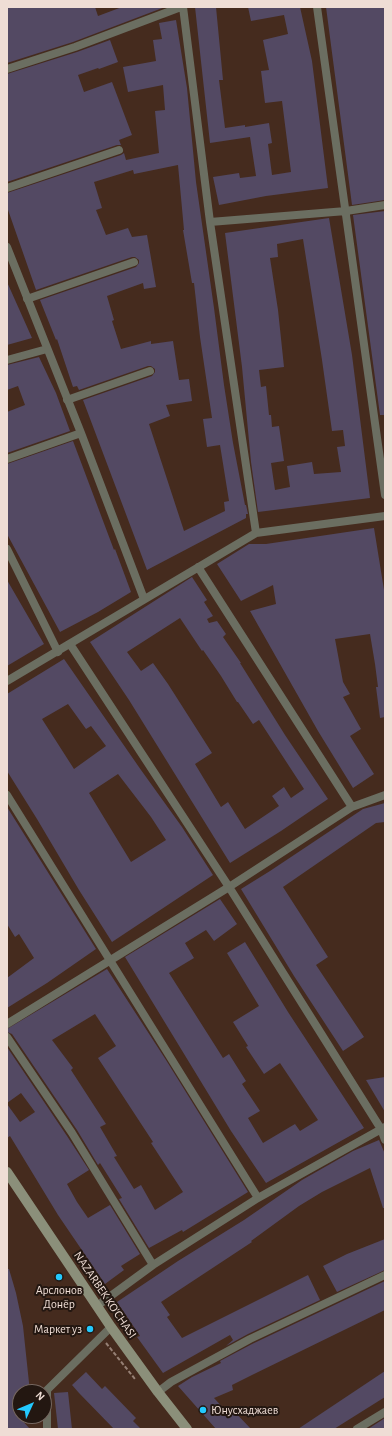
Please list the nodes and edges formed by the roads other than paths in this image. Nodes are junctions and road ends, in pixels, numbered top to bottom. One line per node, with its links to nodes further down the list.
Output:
1 (182, 7): 3 (street); 8 (street)
2 (317, 7): 7 (street)
3 (7, 69)
4 (119, 150): 5 (street)
5 (7, 188)
6 (385, 205): 7 (street)
7 (346, 211): 8 (street); 18 (street)
8 (210, 222): 20 (street)
9 (7, 247): 11 (street)
10 (134, 262): 11 (street)
11 (27, 299): 12 (street)
12 (47, 349): 13 (street); 15 (street)
13 (7, 360)
14 (150, 371): 15 (street)
15 (68, 400): 16 (street)
16 (81, 433): 17 (street); 23 (street)
17 (7, 459)
18 (385, 495)
19 (385, 516): 20 (street)
20 (256, 532): 22 (street)
21 (7, 549): 25 (street)
22 (198, 567): 23 (street); 29 (street)
23 (144, 599): 24 (street)
24 (70, 644): 25 (street); 30 (street)
25 (58, 652): 26 (street)
26 (7, 681)
27 (7, 795): 31 (street)
28 (385, 795): 29 (street)
29 (352, 807): 30 (street)
30 (229, 887): 31 (street); 34 (street)
31 (110, 960): 32 (street); 37 (street)
32 (7, 1024)
33 (7, 1037): 38 (street)
34 (383, 1128): 35 (street); 37 (street)
35 (385, 1140)
36 (7, 1172): 40 (main road, NAZARBEK KO'CHASI)
37 (258, 1198): 38 (street)
38 (153, 1265): 40 (street)
39 (385, 1275): 42 (street)
40 (97, 1306): 41 (main road, NAZARBEK KO'CHASI)
41 (111, 1327): 42 (main road, NAZARBEK KO'CHASI); 44 (street)
42 (158, 1392): 45 (main road, NAZARBEK KO'CHASI)
43 (385, 1412): 46 (street)
44 (47, 1429)
45 (187, 1429)
46 (358, 1429)

